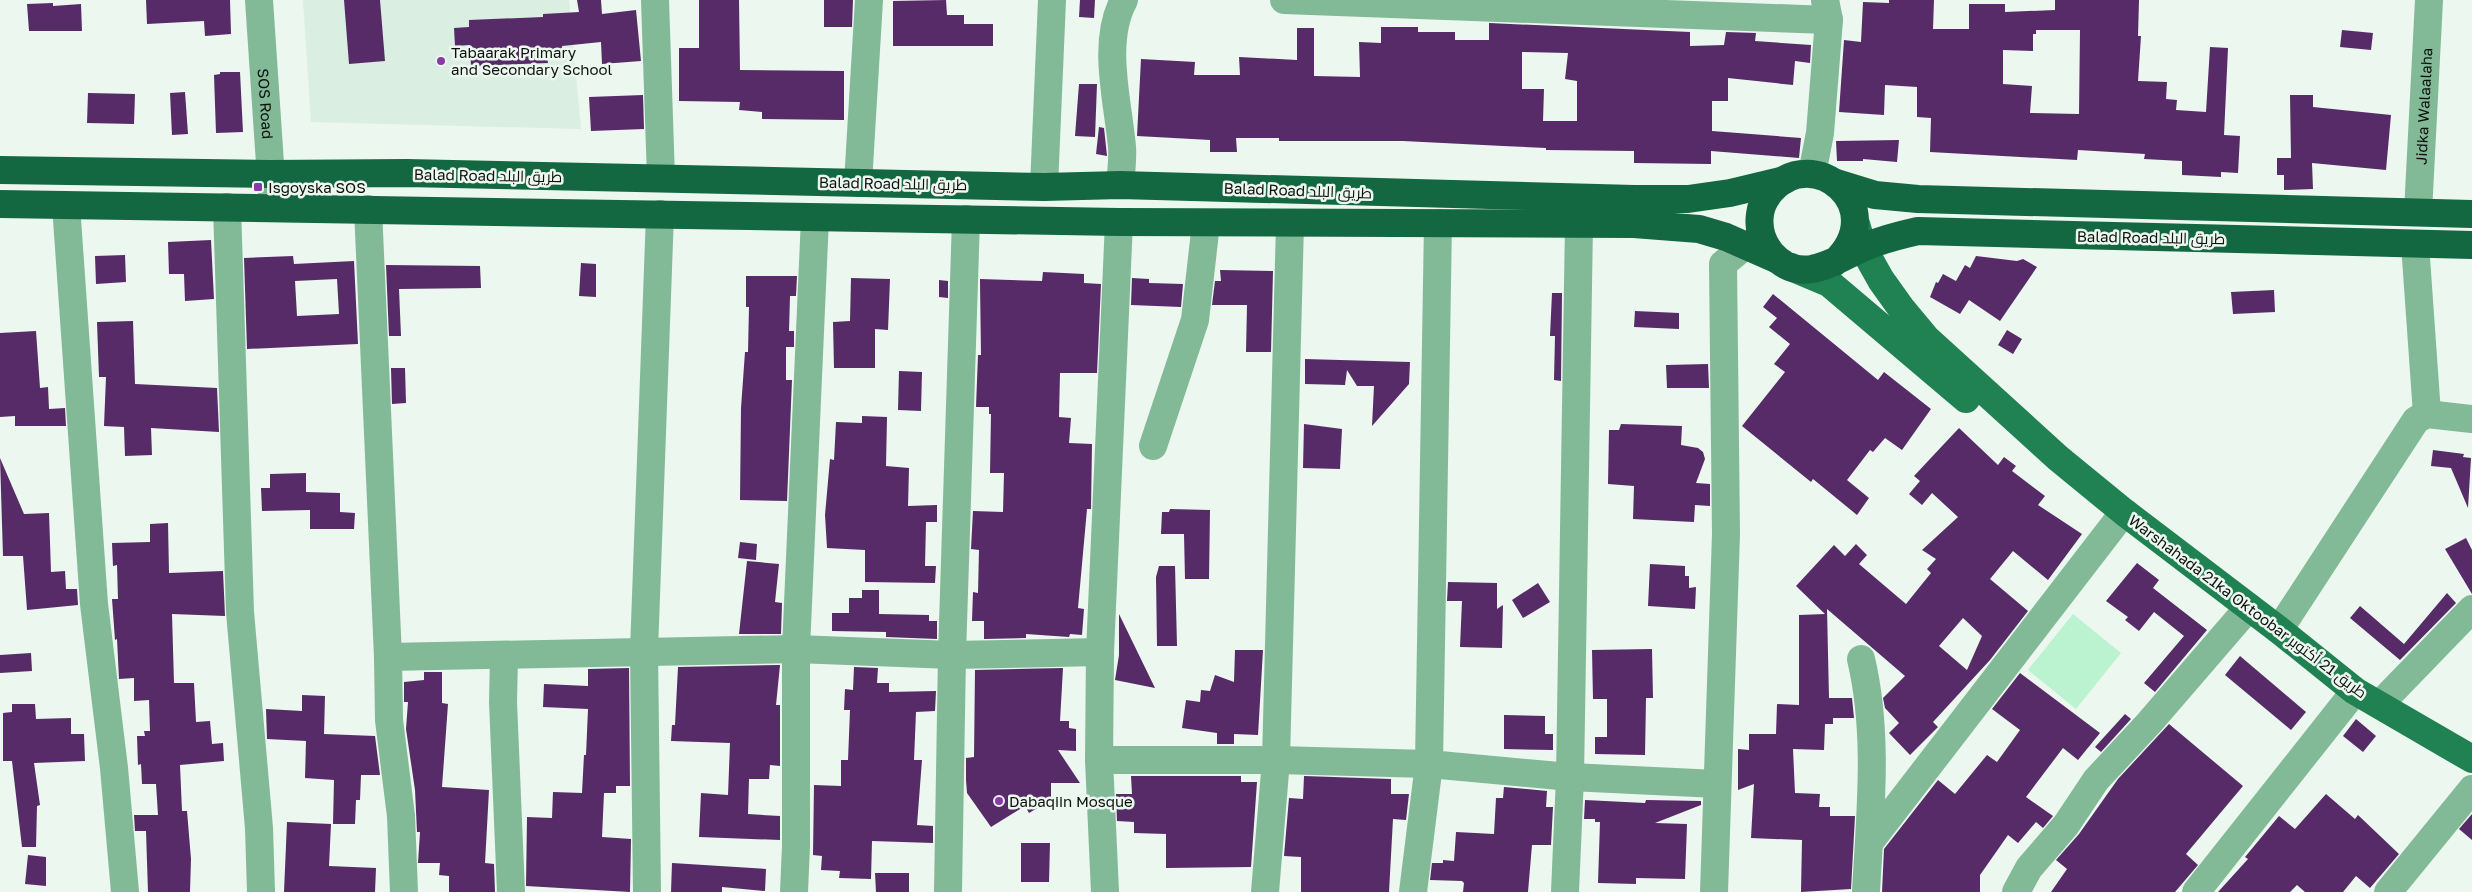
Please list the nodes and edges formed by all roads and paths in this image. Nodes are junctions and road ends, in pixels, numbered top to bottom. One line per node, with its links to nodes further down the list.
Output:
1 (259, 0): 10 (street, SOS Road)
2 (655, 0): 11 (street)
3 (869, 0): 14 (street)
4 (1052, 0): 16 (street)
5 (1124, 0): 15 (street)
6 (1284, 0): 8 (street)
7 (2429, 0): 22 (street, Jidka Walaalaha)
8 (1827, 10): 12 (street)
9 (0, 170): 10 (highway, Balad Road طريق البلد)
10 (269, 174): 11 (highway, Balad Road طريق البلد); 20 (street, SOS Road)
11 (661, 178): 14 (highway, Balad Road طريق البلد)
12 (1824, 178): 13 (highway); 22 (highway, Balad Road طريق البلد); 32 (highway)
13 (1785, 180): 15 (highway, Balad Road طريق البلد); 36 (highway)
14 (858, 183): 16 (highway, Balad Road طريق البلد)
15 (1120, 185): 16 (highway, Balad Road طريق البلد)
16 (1044, 187)
17 (0, 204): 18 (highway, Balad Road طريق البلد)
18 (66, 205): 19 (highway, Balad Road طريق البلد); 62 (street)
19 (227, 207): 20 (highway, Balad Road طريق البلد); 63 (street)
20 (273, 208): 21 (highway, Balad Road طريق البلد)
21 (368, 208): 23 (highway, Balad Road طريق البلد); 50 (street)
22 (2418, 212): 24 (highway, Balad Road طريق البلد)
23 (660, 214): 25 (highway, Balad Road طريق البلد); 46 (street)
24 (2472, 214)
25 (815, 218): 26 (highway, Balad Road طريق البلد); 45 (street)
26 (966, 219): 27 (highway, Balad Road طريق البلد); 48 (street)
27 (1119, 222): 28 (highway, Balad Road طريق البلد); 47 (street)
28 (1206, 223): 29 (highway, Balad Road طريق البلد); 39 (street)
29 (1290, 223): 30 (highway, Balad Road طريق البلد); 56 (street)
30 (1438, 224): 31 (highway, Balad Road طريق البلد); 57 (street)
31 (1579, 224): 34 (highway, Balad Road طريق البلد); 58 (street)
32 (1859, 235): 33 (highway, Balad Road طريق البلد); 36 (highway, Balad Road طريق البلد); 40 (main road)
33 (2416, 244): 35 (highway, Balad Road طريق البلد); 37 (street)
34 (1746, 245): 36 (highway, Balad Road طريق البلد); 59 (street)
35 (2472, 245)
36 (1783, 263): 40 (main road)
37 (2427, 414): 38 (street); 44 (street)
38 (2472, 419)
39 (1153, 446)
40 (2058, 458): 41 (main road, Warshahada 21ka Oktoobar طريق 21 أكتوبر)
41 (2124, 512): 42 (main road, Warshahada 21ka Oktoobar طريق 21 أكتوبر); 61 (street)
42 (2249, 607): 44 (main road, Warshahada 21ka Oktoobar طريق 21 أكتوبر); 75 (street)
43 (2472, 609): 53 (street)
44 (2279, 630): 52 (main road, Warshahada 21ka Oktoobar طريق 21 أكتوبر)
45 (796, 649): 46 (street); 48 (street); 67 (street)
46 (644, 651): 49 (street); 66 (street)
47 (1100, 652): 48 (street); 55 (street)
48 (952, 655): 68 (street)
49 (504, 656): 50 (street); 65 (street)
50 (388, 657): 64 (street)
51 (1861, 659): 61 (street)
52 (2355, 691): 53 (main road, Warshahada 21ka Oktoobar طريق 21 أكتوبر); 76 (street)
53 (2380, 704): 54 (main road, Warshahada 21ka Oktoobar طريق 21 أكتوبر)
54 (2472, 758)
55 (1099, 760): 56 (street); 69 (street)
56 (1276, 760): 57 (street); 70 (street)
57 (1428, 764): 58 (street); 71 (street)
58 (1570, 778): 59 (street); 72 (street)
59 (1716, 784): 73 (street)
60 (2472, 789): 77 (street)
61 (1869, 843): 74 (street)
62 (125, 892)
63 (261, 892)
64 (404, 892)
65 (511, 892)
66 (646, 892)
67 (794, 892)
68 (948, 892)
69 (1104, 892)
70 (1265, 892)
71 (1413, 892)
72 (1565, 892)
73 (1714, 892)
74 (1866, 892)
75 (2016, 892)
76 (2196, 892)
77 (2388, 892)

